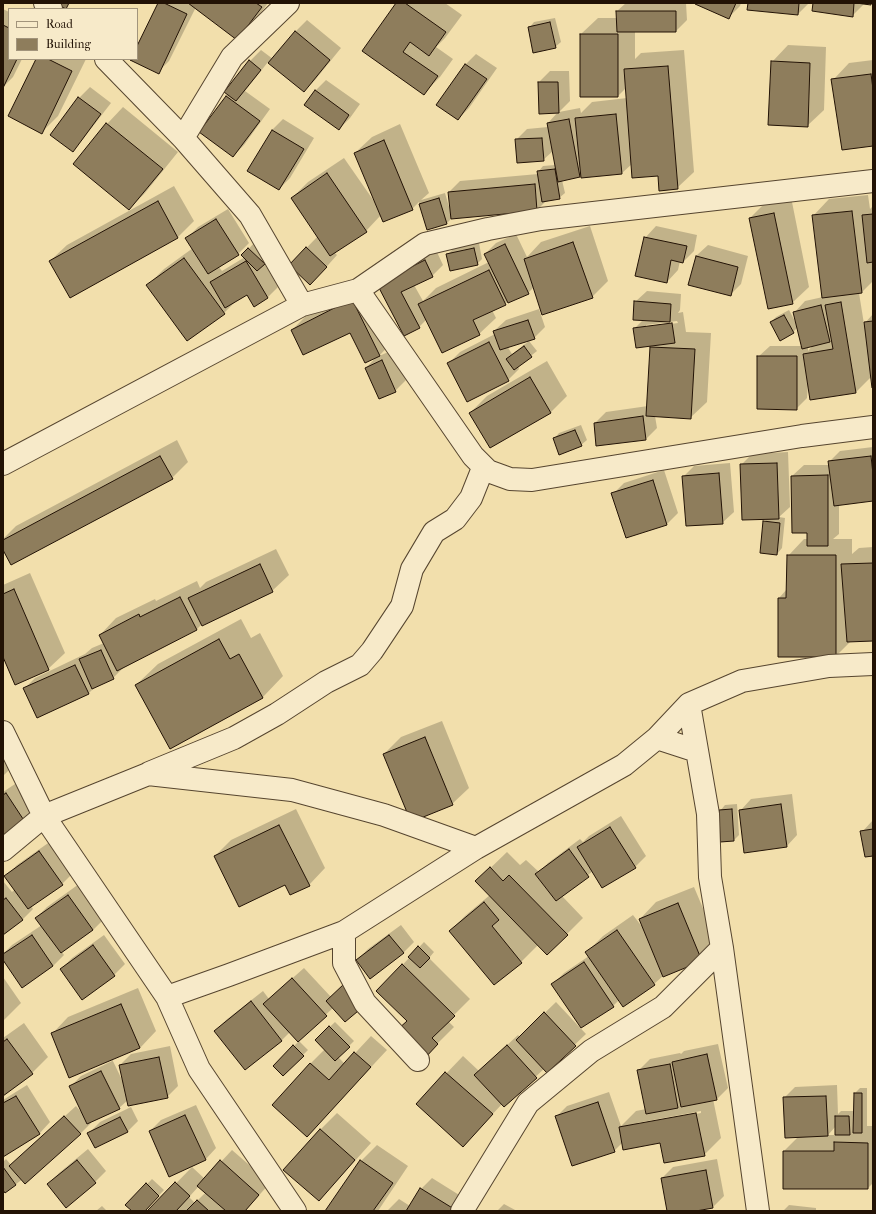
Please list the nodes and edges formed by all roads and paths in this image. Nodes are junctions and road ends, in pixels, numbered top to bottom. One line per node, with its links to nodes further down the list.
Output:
1 (288, 3): 3 (street)
2 (107, 60): 3 (street)
3 (183, 138): 6 (street)
4 (873, 181): 5 (street)
5 (358, 290): 6 (street); 9 (street)
6 (302, 305): 8 (street)
7 (873, 427): 9 (street)
8 (3, 464)
9 (488, 471): 15 (street)
10 (873, 664): 11 (street)
11 (688, 704): 13 (street); 14 (street)
12 (3, 732): 16 (street)
13 (657, 738): 14 (street); 17 (street)
14 (697, 751): 20 (street)
15 (148, 774): 16 (street); 17 (street)
16 (44, 816): 18 (street); 21 (street)
17 (476, 848): 19 (street)
18 (3, 850)
19 (344, 932): 21 (street); 22 (street)
20 (722, 948): 24 (street); 25 (street)
21 (167, 997): 23 (street)
22 (418, 1060)
23 (295, 1211)
24 (462, 1211)
25 (758, 1211)

